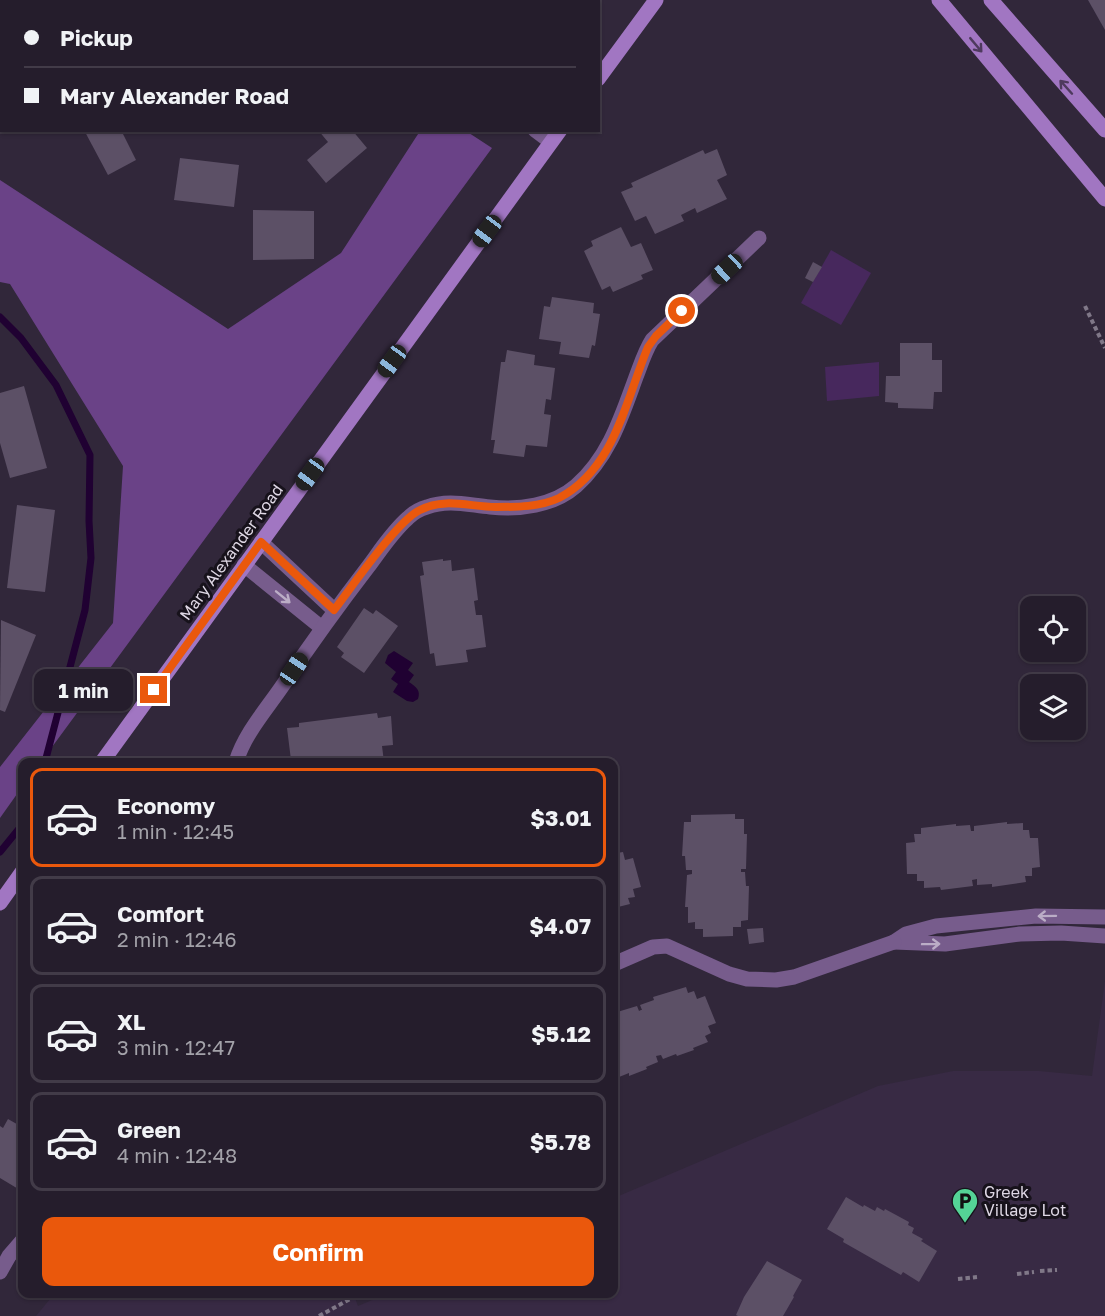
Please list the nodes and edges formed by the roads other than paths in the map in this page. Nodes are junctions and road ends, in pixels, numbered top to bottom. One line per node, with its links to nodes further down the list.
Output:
1 (656, 0): 4 (street)
2 (939, 0): 7 (street, one-way to 7)
3 (991, 0): 5 (street, one-way to 3)
4 (600, 76)
5 (1105, 130)
6 (556, 136): 9 (street, Mary Alexander Road)
7 (1105, 199)
8 (759, 238): 11 (street)
9 (261, 542): 10 (street, Mary Alexander Road); 11 (street)
10 (244, 566): 12 (street, one-way to 12); 13 (street, Mary Alexander Road)
11 (334, 610): 12 (street)
12 (322, 628): 14 (street)
13 (105, 758)
14 (238, 758)
15 (18, 878): 16 (street)
16 (0, 903)
17 (1105, 917): 19 (street, one-way to 19)
18 (1105, 936): 19 (street, one-way to 18)
19 (894, 942): 20 (street)
20 (618, 962)
21 (18, 1246): 22 (street)
22 (0, 1272)

